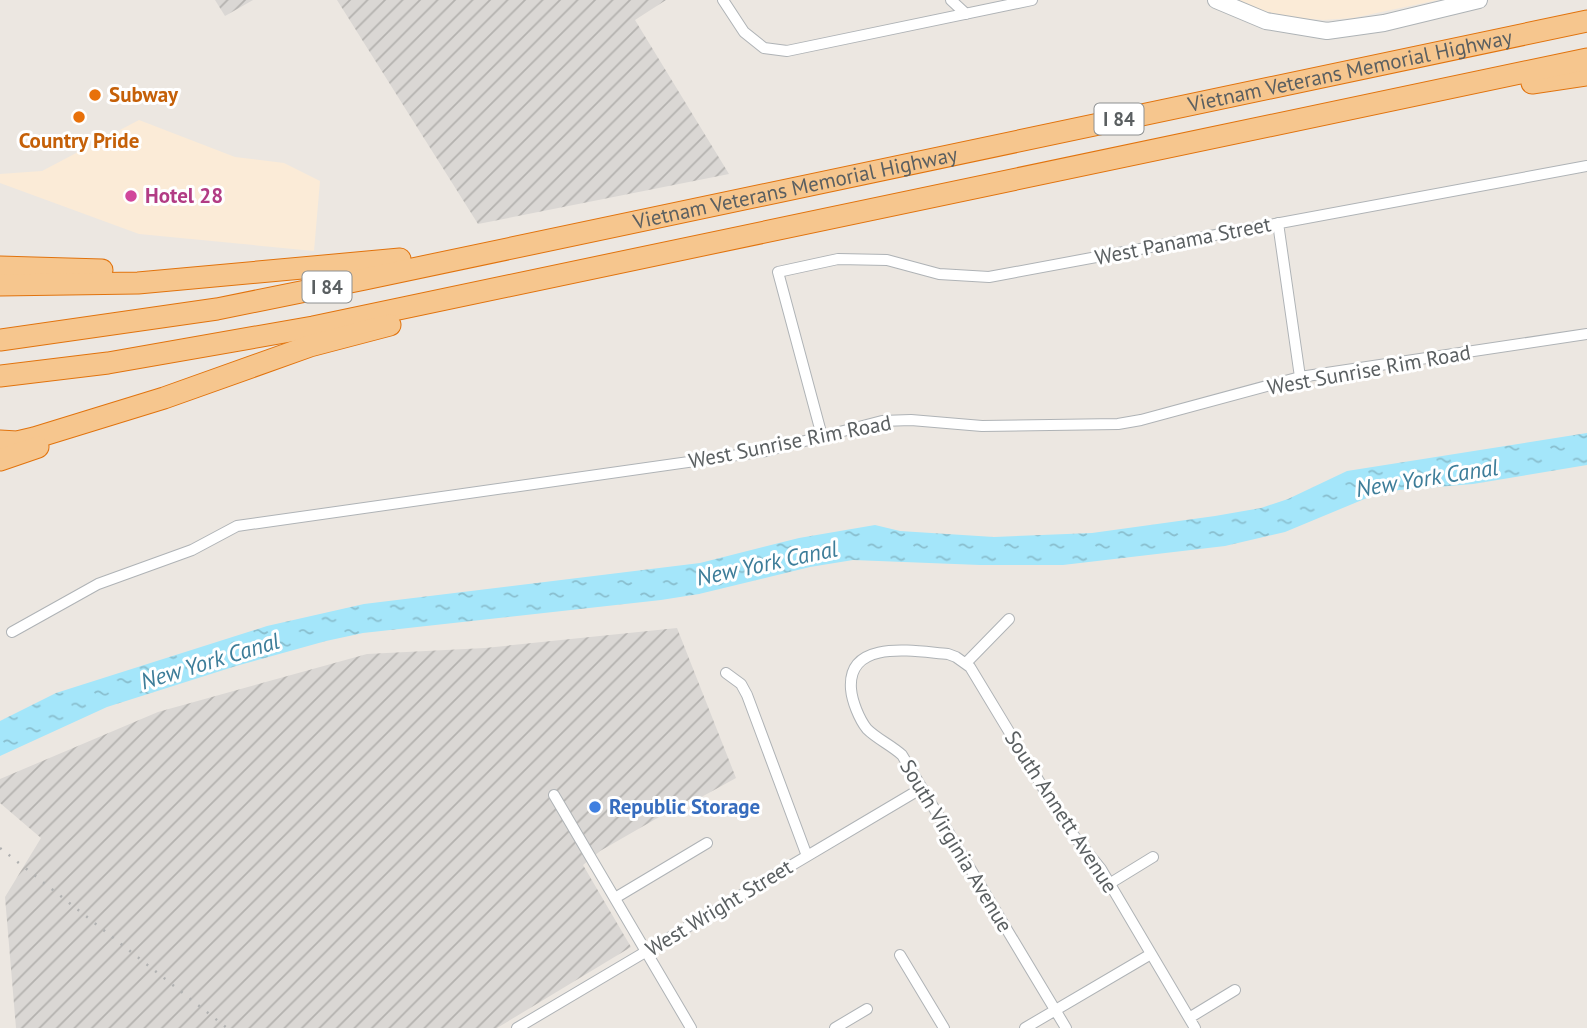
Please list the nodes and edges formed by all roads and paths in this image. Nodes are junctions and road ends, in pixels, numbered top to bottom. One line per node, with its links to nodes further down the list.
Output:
1 (723, 0): 7 (street)
2 (951, 0): 7 (street)
3 (1032, 0): 7 (street)
4 (1216, 0): 5 (street)
5 (1479, 0)
6 (1587, 9): 9 (highway)
7 (966, 14)
8 (1587, 21): 9 (highway, Vietnam Veterans Memorial Highway / I 84)
9 (1463, 47): 14 (highway, Vietnam Veterans Memorial Highway / I 84)
10 (1587, 59): 12 (highway, Vietnam Veterans Memorial Highway / I 84)
11 (1587, 75): 12 (highway)
12 (1377, 104): 16 (highway, Vietnam Veterans Memorial Highway / I 84)
13 (1587, 166): 15 (street, West Panama Street)
14 (650, 219): 18 (highway); 21 (highway, Vietnam Veterans Memorial Highway / I 84)
15 (1278, 223): 23 (street); 25 (street, West Panama Street)
16 (773, 232): 22 (highway, Vietnam Veterans Memorial Highway / I 84); 24 (highway)
17 (0, 267): 18 (highway)
18 (237, 274): 19 (highway)
19 (0, 285)
20 (1587, 334): 23 (street, West Sunrise Rim Road)
21 (0, 340)
22 (0, 376)
23 (1300, 377): 25 (street, West Sunrise Rim Road)
24 (164, 398): 26 (highway); 27 (highway)
25 (822, 436): 29 (street, West Sunrise Rim Road)
26 (0, 441)
27 (0, 460)
28 (1009, 619): 30 (street)
29 (12, 632)
30 (966, 663): 32 (street, South Virginia Avenue); 37 (street, South Annett Avenue)
31 (726, 673): 35 (street)
32 (922, 788): 35 (street, West Wright Street); 44 (street, South Virginia Avenue)
33 (554, 795): 38 (street)
34 (708, 843): 38 (street)
35 (807, 856): 39 (street, West Wright Street)
36 (1153, 857): 37 (street)
37 (1110, 884): 40 (street, South Annett Avenue)
38 (615, 898): 39 (street)
39 (645, 952): 46 (street, West Wright Street); 47 (street)
40 (1151, 954): 44 (street); 45 (street, South Annett Avenue)
41 (900, 955): 49 (street)
42 (1236, 990): 45 (street)
43 (867, 1009): 48 (street)
44 (1055, 1010): 50 (street); 51 (street, South Virginia Avenue)
45 (1192, 1023)
46 (517, 1028)
47 (691, 1028)
48 (835, 1028)
49 (944, 1028)
50 (1025, 1028)
51 (1066, 1028)

